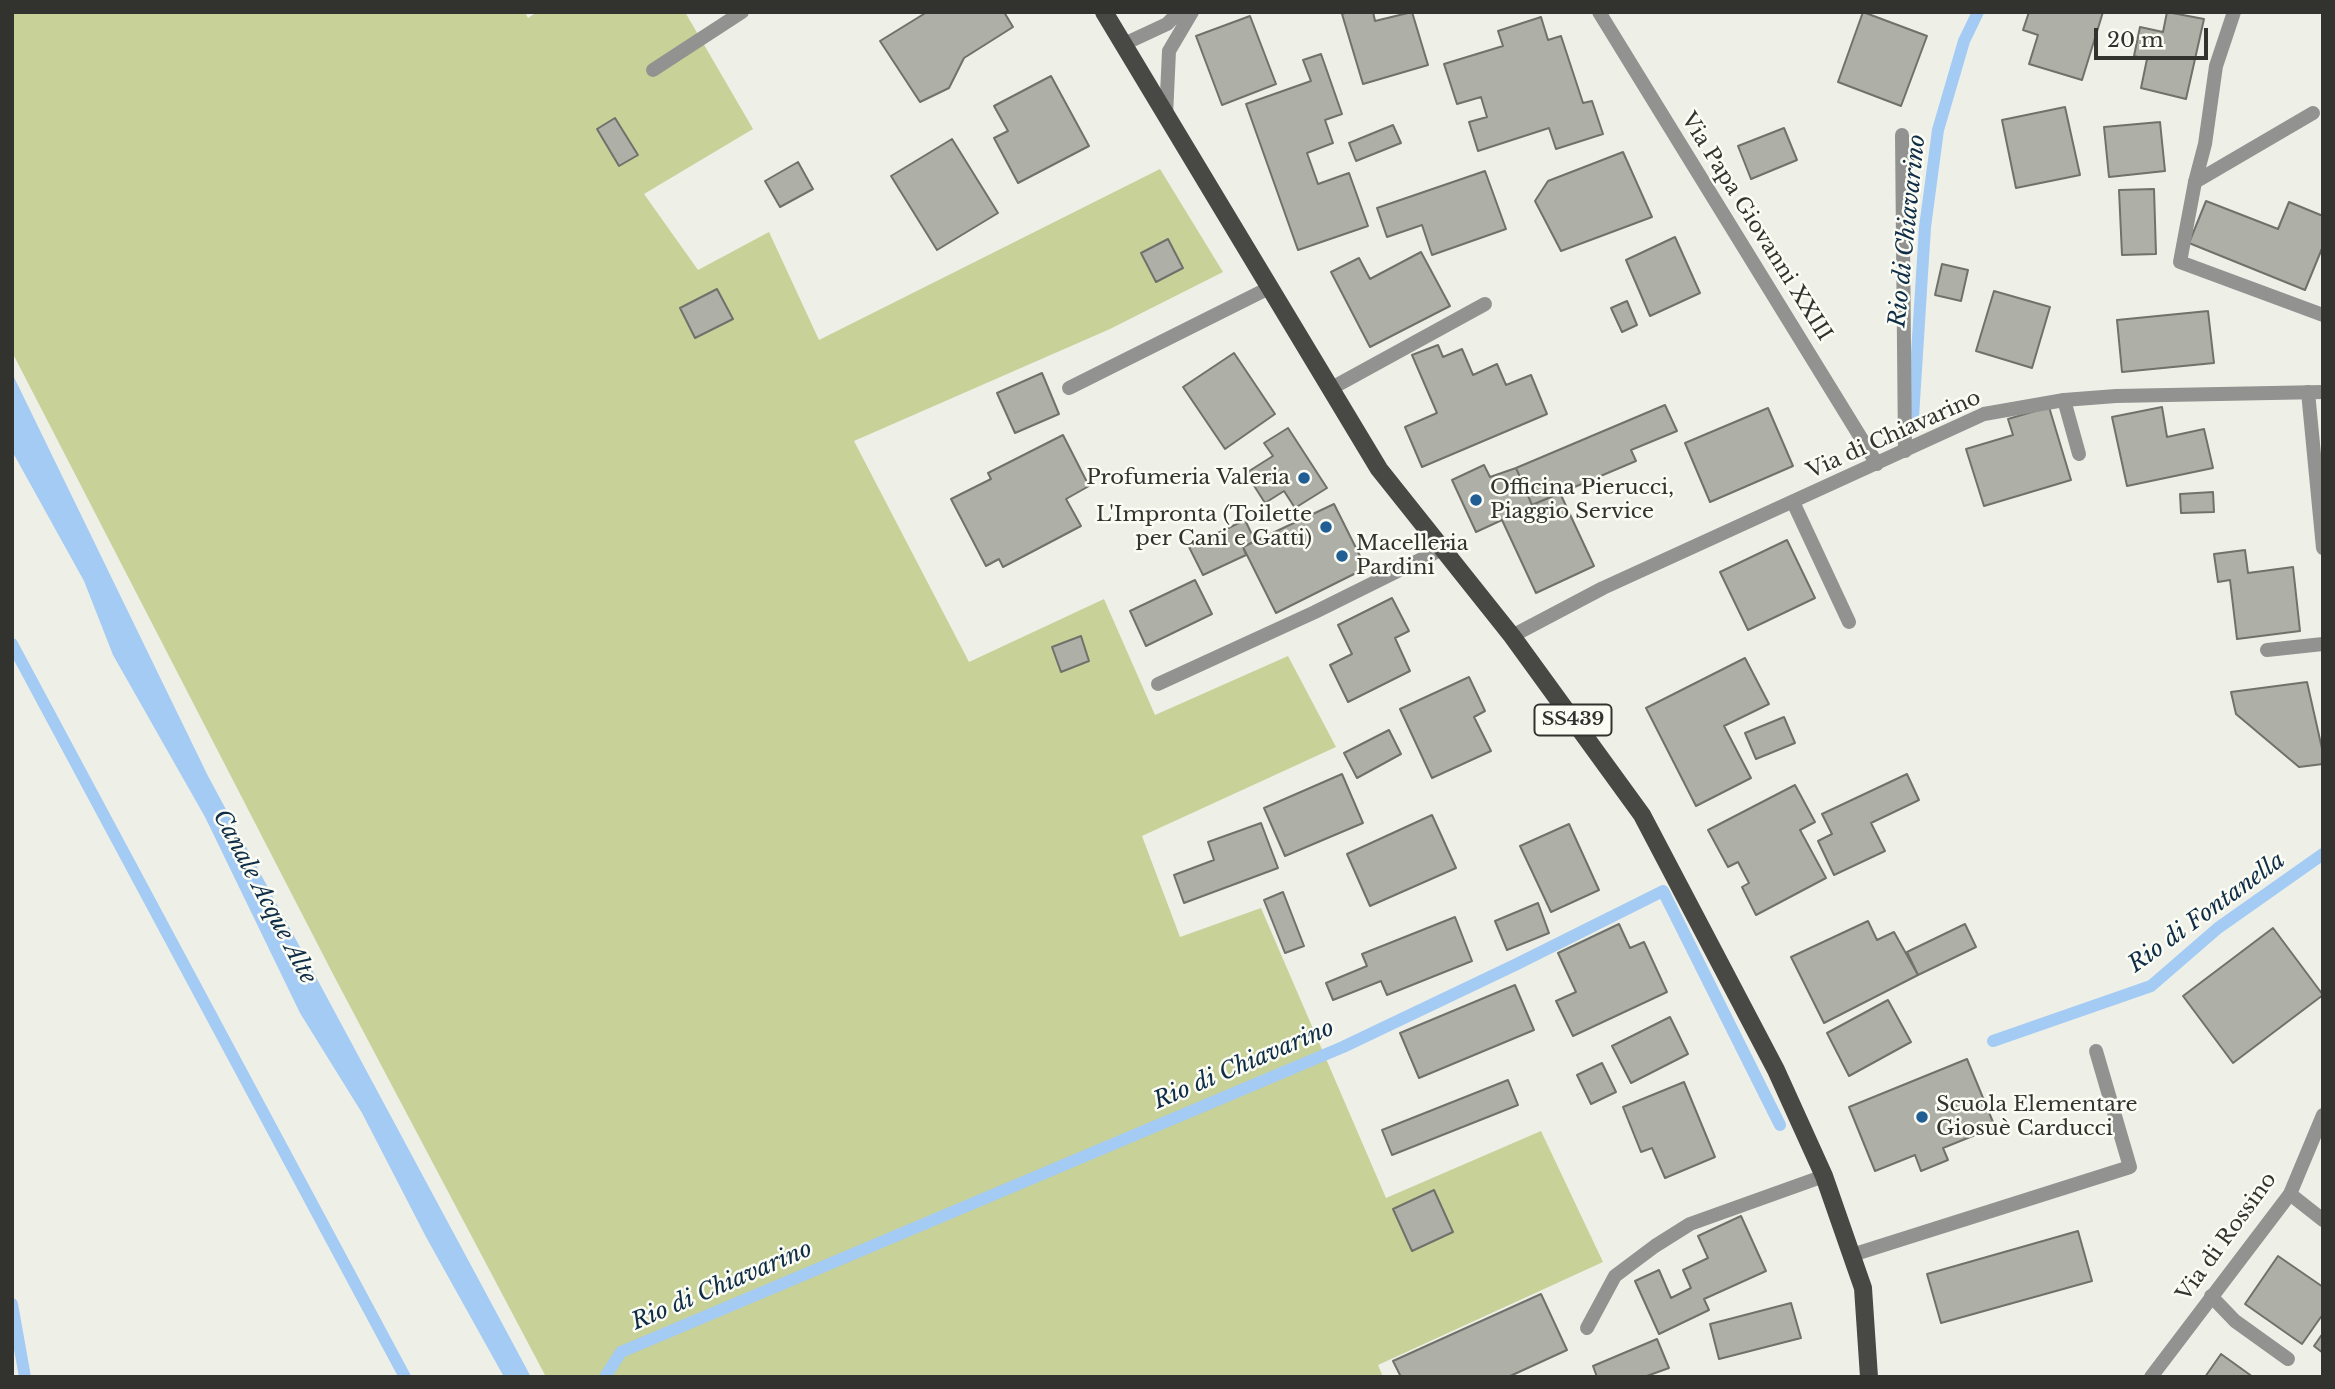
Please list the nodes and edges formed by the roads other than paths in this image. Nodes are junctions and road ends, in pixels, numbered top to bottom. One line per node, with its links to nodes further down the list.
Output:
1 (742, 12): 8 (street)
2 (1104, 12): 7 (main road, SS439)
3 (1179, 12): 7 (street)
4 (1192, 12): 10 (street)
5 (1599, 12): 22 (street, Via Papa Giovanni XXIII)
6 (2234, 12): 12 (street)
7 (1124, 44): 10 (main road, SS439)
8 (653, 70)
9 (2313, 113): 12 (street)
10 (1166, 116): 13 (main road, SS439)
11 (1902, 135): 20 (street)
12 (2196, 182): 15 (street)
13 (1269, 288): 16 (street); 17 (main road, SS439)
14 (1485, 304): 17 (street)
15 (2323, 315)
16 (1069, 388)
17 (1330, 389): 25 (main road, SS439)
18 (2316, 392): 19 (street, Via di Chiavarino); 24 (street)
19 (2064, 400): 20 (street, Via di Chiavarino); 21 (street)
20 (1906, 451): 22 (street, Via di Chiavarino)
21 (2079, 454)
22 (1877, 464): 23 (street, Via di Chiavarino)
23 (1793, 502): 26 (street); 27 (street, Via di Chiavarino)
24 (2323, 548)
25 (1442, 549): 27 (main road, SS439); 30 (street)
26 (1849, 622)
27 (1512, 636): 33 (main road, SS439)
28 (2323, 643): 29 (street)
29 (2267, 650)
30 (1158, 684)
31 (2096, 1051): 36 (street)
32 (2323, 1115): 34 (street, Via di Rossino)
33 (1824, 1176): 36 (main road, SS439); 38 (street)
34 (2290, 1194): 35 (street); 37 (street, Via di Rossino)
35 (2323, 1220)
36 (1852, 1255): 40 (main road, SS439)
37 (2211, 1296): 39 (street); 41 (street, Via di Rossino)
38 (1587, 1328)
39 (2288, 1359)
40 (1869, 1377)
41 (2151, 1377)

